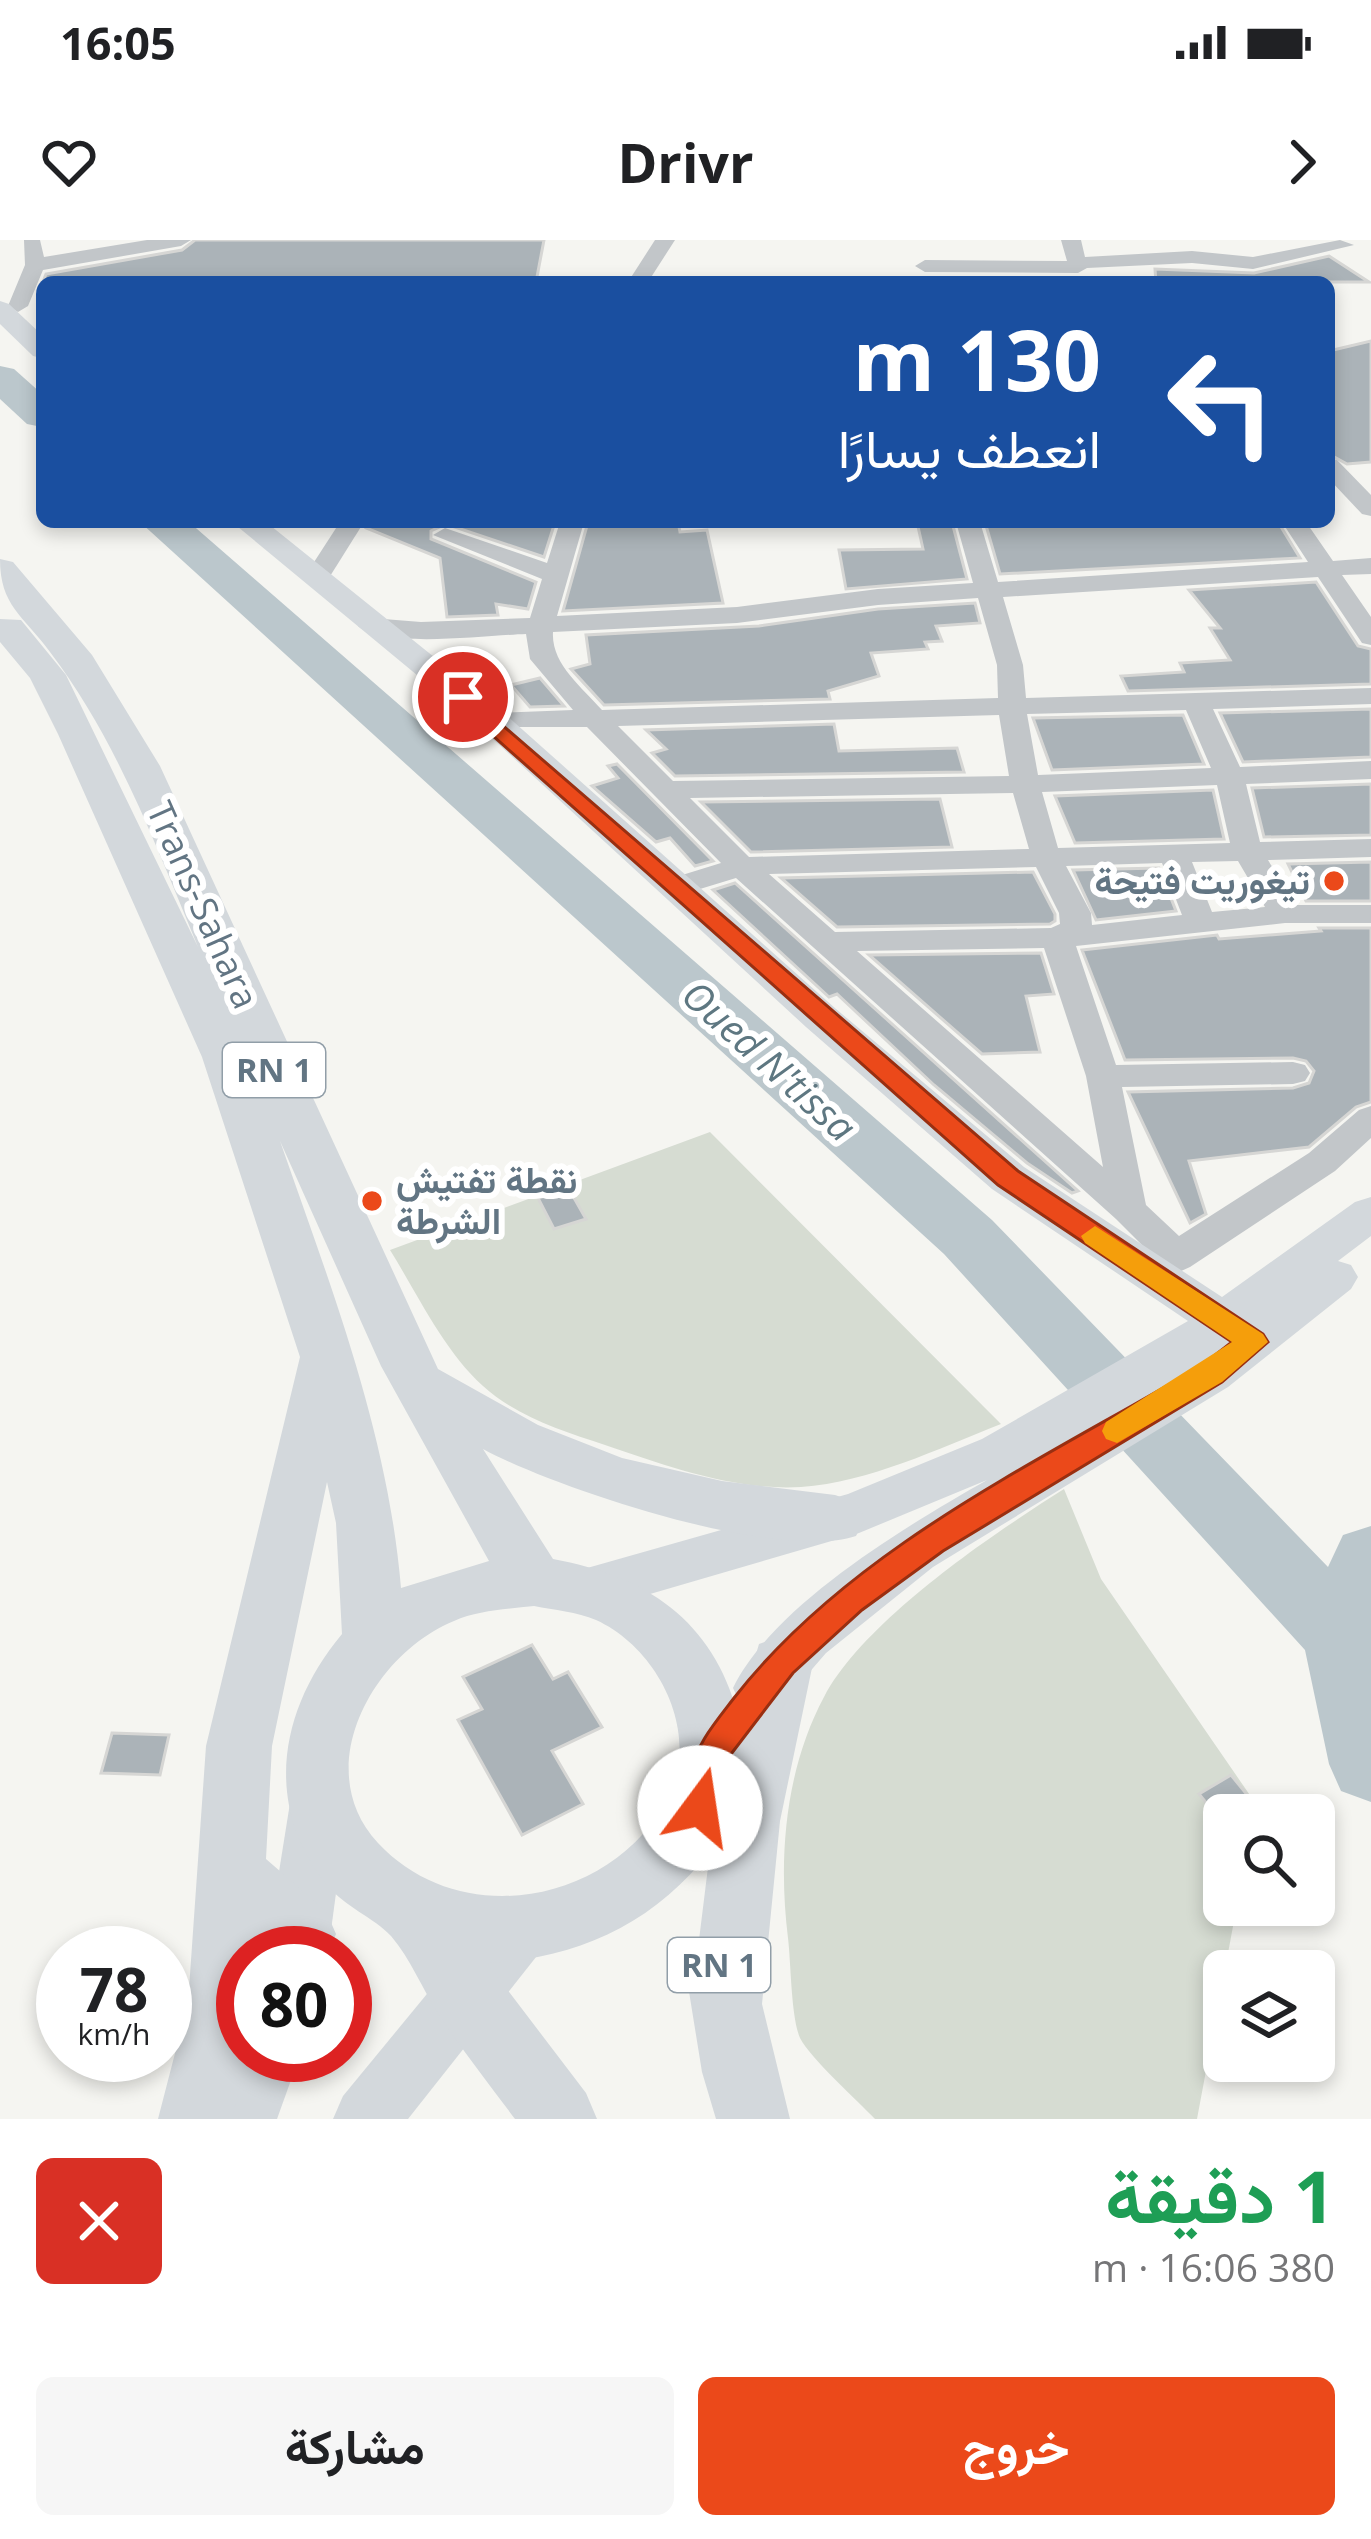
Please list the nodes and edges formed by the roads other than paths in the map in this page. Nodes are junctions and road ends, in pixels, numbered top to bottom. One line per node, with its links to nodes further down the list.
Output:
1 (32, 240): 8 (street)
2 (182, 240): 8 (street)
3 (665, 240): 11 (street)
4 (916, 240): 10 (street)
5 (1072, 240): 9 (street)
6 (1347, 246): 7 (street)
7 (1141, 263): 9 (street); 12 (street)
8 (34, 265): 13 (street)
9 (1079, 271): 10 (street)
10 (926, 274)
11 (641, 276)
12 (1154, 276)
13 (6, 307): 14 (main road)
14 (36, 343)
15 (255, 528): 25 (main road)
16 (348, 528): 25 (street)
17 (570, 528): 24 (street)
18 (970, 528): 26 (street)
19 (1298, 528): 22 (street)
20 (445, 536): 24 (street)
21 (1371, 566): 22 (street)
22 (1326, 568): 26 (street); 30 (street)
23 (0, 571): 54 (highway, Trans-Sahara / RN 1)
24 (556, 575): 28 (street)
25 (317, 576): 29 (main road)
26 (986, 591): 28 (street); 33 (street)
27 (0, 618): 57 (highway, Trans-Sahara / RN 1)
28 (541, 625): 29 (street); 34 (street)
29 (371, 626): 35 (main road)
30 (1371, 637)
31 (1371, 696): 32 (street)
32 (1196, 701): 33 (street); 37 (street)
33 (1013, 707): 34 (street); 38 (street)
34 (596, 720): 35 (street); 39 (street)
35 (493, 721): 45 (main road)
36 (1371, 770): 37 (street)
37 (1229, 775): 38 (street); 41 (street)
38 (1025, 784): 39 (street); 43 (street)
39 (664, 790): 44 (street)
40 (1371, 848): 41 (street)
41 (1246, 850): 42 (street); 46 (street)
42 (1173, 853): 43 (street); 48 (street)
43 (1046, 857): 44 (street); 49 (street)
44 (741, 866): 45 (street); 50 (street)
45 (676, 886): 59 (main road)
46 (1286, 914): 47 (street); 48 (street)
47 (1371, 914)
48 (1202, 926): 49 (street)
49 (1057, 938): 50 (street); 52 (street)
50 (830, 942): 55 (street)
51 (1293, 1073): 52 (street)
52 (1103, 1076): 55 (street)
53 (1371, 1118): 59 (street)
54 (335, 1208): 57 (highway); 62 (highway, Trans-Sahara / RN 1)
55 (1129, 1210): 59 (street)
56 (1371, 1213): 60 (main road)
57 (281, 1225): 61 (highway, Trans-Sahara / RN 1)
58 (1371, 1248): 60 (main road)
59 (1163, 1265): 60 (main road)
60 (1238, 1331): 63 (main road)
61 (327, 1353): 66 (highway, Trans-Sahara / RN 1); 70 (highway)
62 (419, 1384): 64 (highway); 65 (highway, Trans-Sahara / RN 1)
63 (1046, 1450): 64 (main road); 67 (main road)
64 (835, 1519): 65 (main road)
65 (560, 1586): 66 (highway); 68 (highway)
66 (374, 1640): 69 (highway)
67 (781, 1663): 68 (main road); 76 (highway)
68 (706, 1780): 74 (highway); 76 (highway, RN 1)
69 (320, 1803): 71 (highway); 73 (main road)
70 (233, 1874): 72 (highway); 78 (highway)
71 (415, 1913): 74 (highway); 75 (highway)
72 (282, 1926)
73 (302, 1926)
74 (518, 1931): 75 (main road)
75 (466, 1993): 80 (main road); 81 (highway)
76 (728, 2003): 82 (highway, RN 1)
77 (258, 2082): 79 (main road)
78 (195, 2119)
79 (244, 2119)
80 (366, 2119)
81 (560, 2119)
82 (753, 2119)

